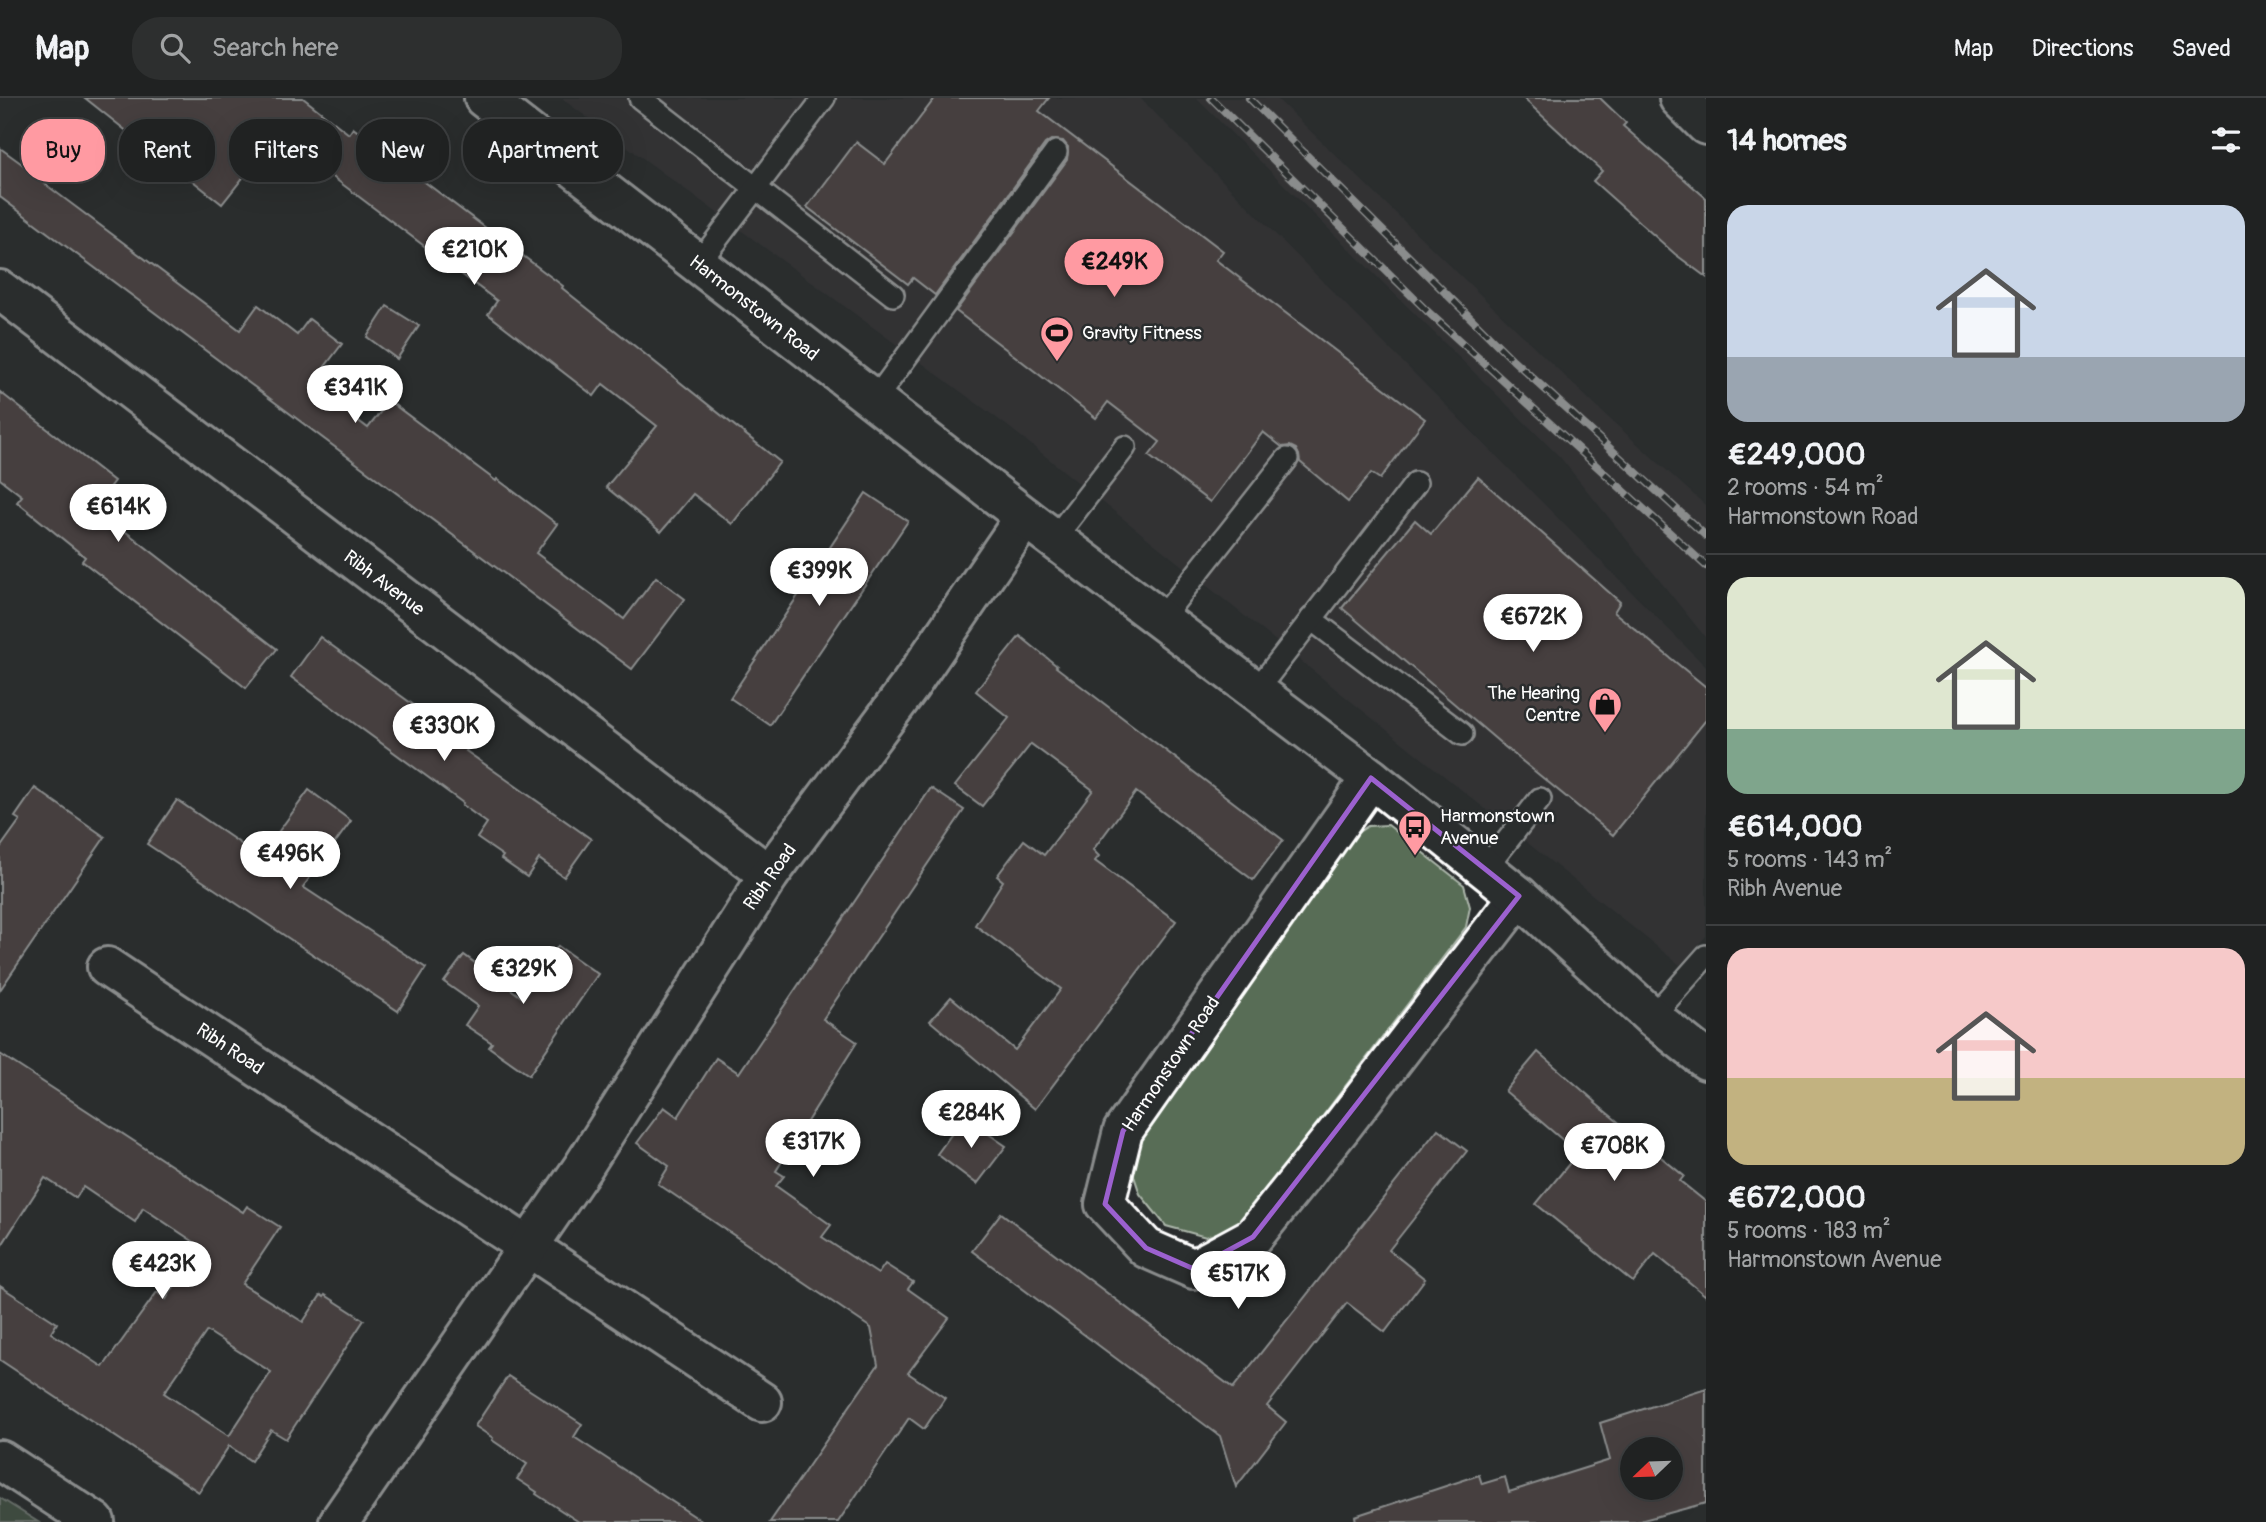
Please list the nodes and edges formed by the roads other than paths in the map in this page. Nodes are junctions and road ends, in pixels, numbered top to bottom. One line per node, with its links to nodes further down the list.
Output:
1 (640, 98): 7 (lane)
2 (824, 98): 7 (lane)
3 (1679, 98): 5 (street)
4 (500, 103): 8 (street, Harmonstown Road)
5 (1706, 125)
6 (1055, 152): 11 (lane)
7 (755, 187): 8 (lane); 10 (lane)
8 (698, 264): 11 (street, Harmonstown Road)
9 (0, 290): 23 (street, Ribh Avenue)
10 (893, 295)
11 (874, 401): 15 (street, Harmonstown Road)
12 (1125, 447): 15 (lane)
13 (1287, 459): 16 (lane)
14 (1416, 483): 17 (lane)
15 (1039, 528): 16 (street); 23 (street, Ribh Road)
16 (1161, 619): 18 (street)
17 (1311, 619): 18 (lane); 19 (lane)
18 (1256, 691): 20 (street)
19 (1462, 734)
20 (1371, 778): 22 (street); 24 (street, Harmonstown Road)
21 (1540, 799): 22 (lane)
22 (1485, 869): 24 (street)
23 (769, 875): 29 (street, Ribh Road)
24 (1519, 896): 27 (street)
25 (1706, 956): 27 (lane)
26 (107, 967): 29 (street, Ribh Road)
27 (1652, 1017): 28 (street)
28 (1706, 1060)
29 (529, 1248): 30 (street, Ribh Road); 33 (street, Ribh Road)
30 (762, 1402)
31 (0, 1460): 32 (street)
32 (96, 1522)
33 (338, 1522)

